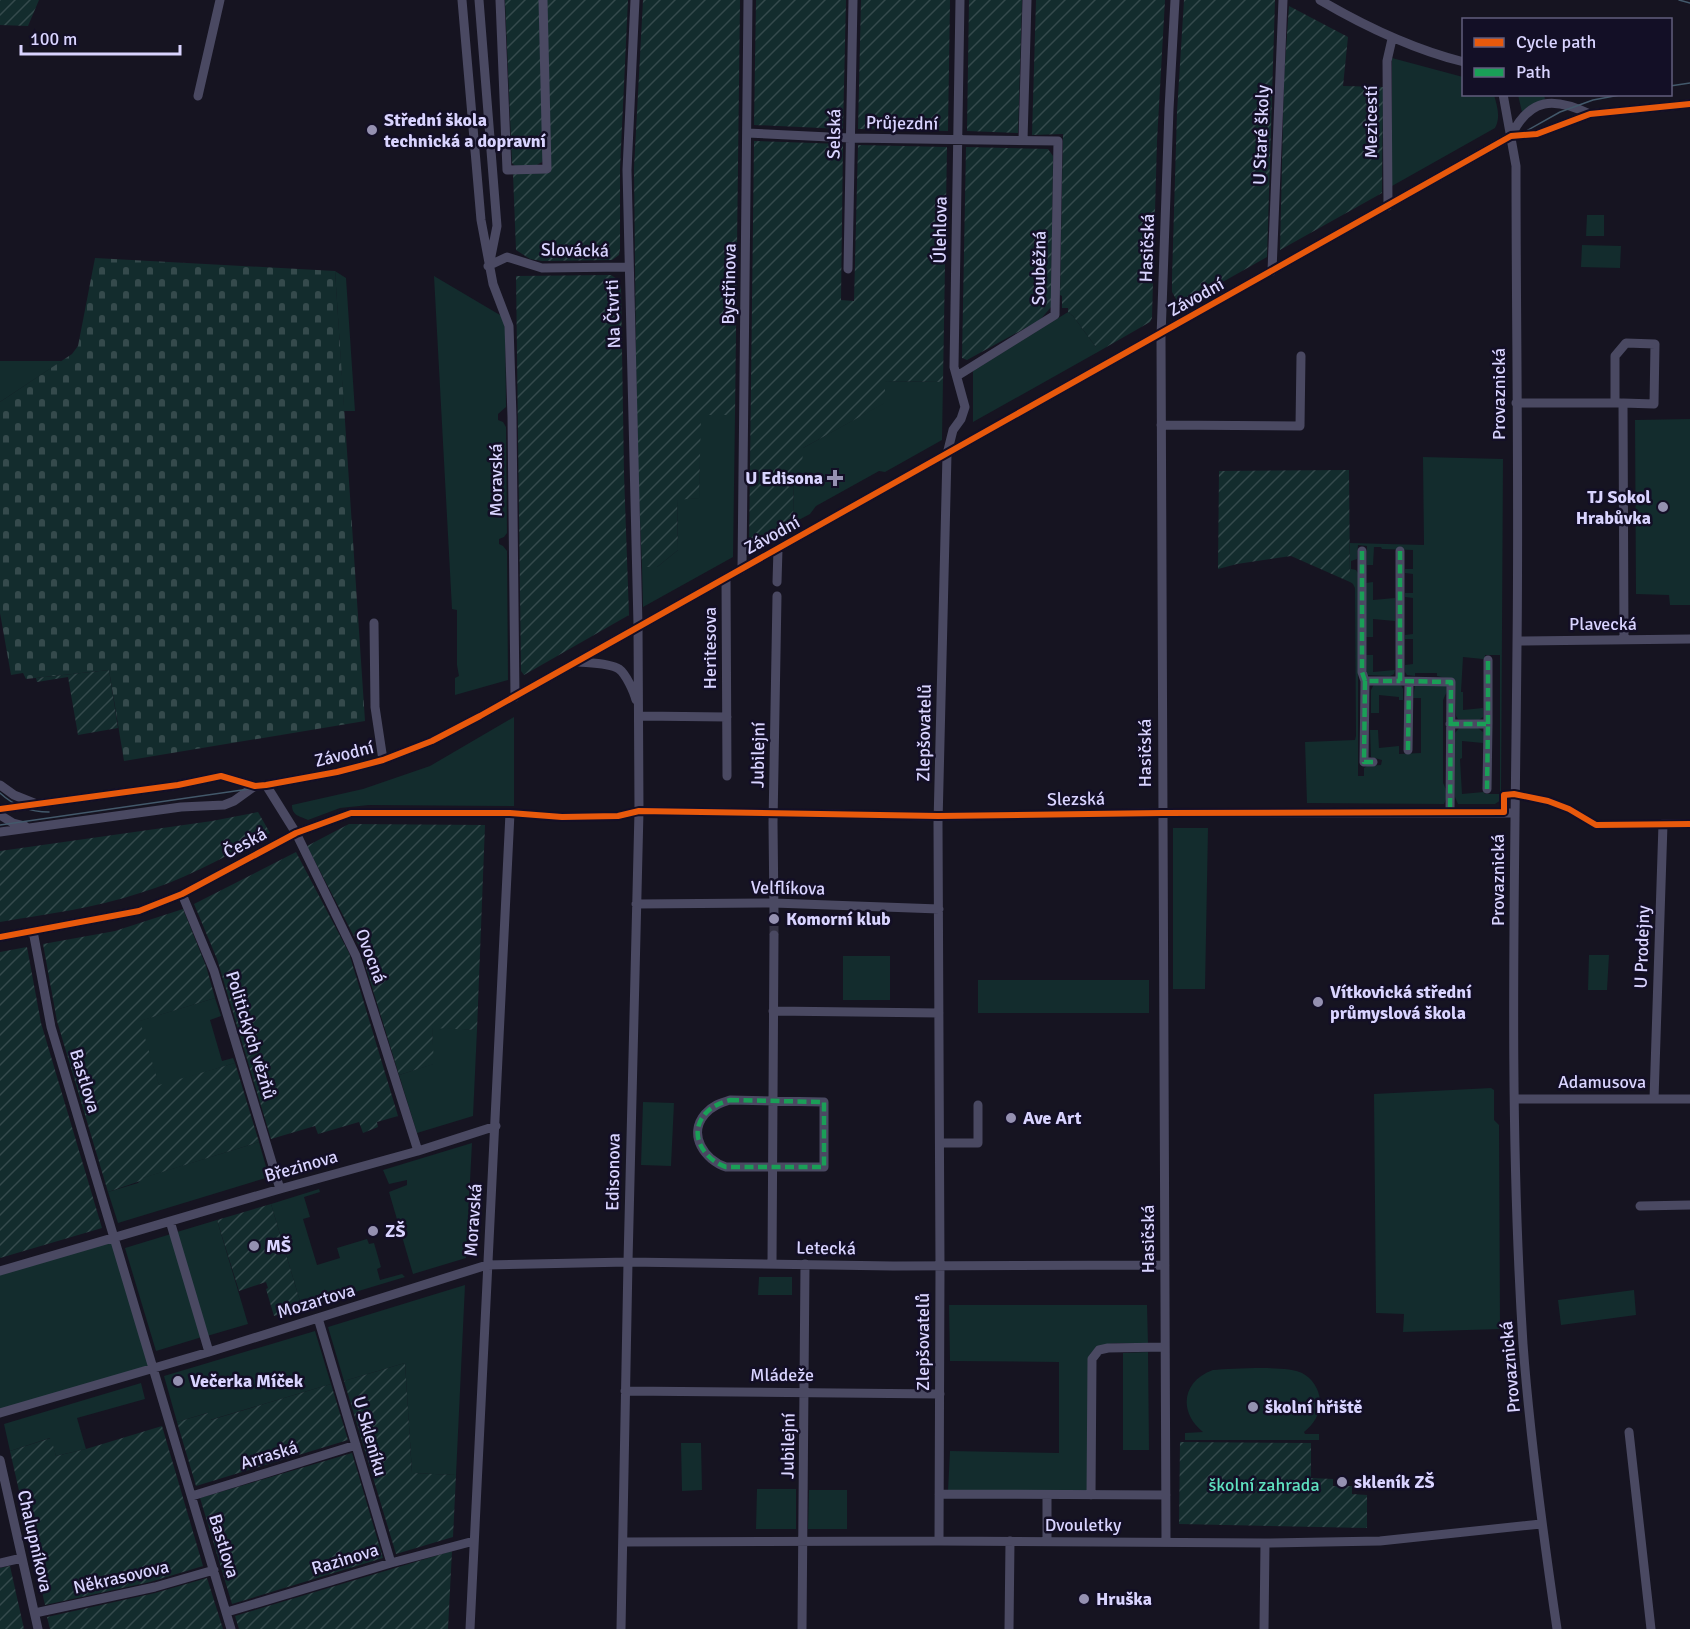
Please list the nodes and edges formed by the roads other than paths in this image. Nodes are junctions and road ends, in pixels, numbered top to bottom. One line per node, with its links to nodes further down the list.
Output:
1 (220, 0): 16 (street)
2 (462, 0): 27 (street, Moravská)
3 (479, 0): 27 (street)
4 (500, 0): 5 (street)
5 (543, 0)
6 (635, 0): 28 (street, Na Čtvrti)
7 (748, 0): 20 (street, Bystřinova)
8 (853, 0): 22 (street, Selská)
9 (960, 0): 23 (street, Úlehlova)
10 (1027, 0): 24 (street)
11 (1175, 0): 31 (street, Hasičská)
12 (1283, 0): 30 (street, U Staré školy)
13 (1320, 0): 14 (street)
14 (1392, 39): 15 (street); 26 (street, Mezicestí)
15 (1462, 62)
16 (198, 96)
17 (1503, 96): 21 (street, Provaznická)
18 (1690, 104): 19 (street)
19 (1590, 114): 21 (street); 21 (street)
20 (747, 133): 22 (street, Průjezdní); 41 (street, Bystřinova)
21 (1511, 136): 26 (street, Závodní); 34 (street, Provaznická)
22 (850, 138): 23 (street, Průjezdní); 29 (street, Selská)
23 (957, 140): 24 (street, Průjezdní); 33 (street, Úlehlova)
24 (1023, 140): 25 (street, Průjezdní)
25 (1058, 141): 33 (street, Souběžná)
26 (1388, 206): 30 (street, Závodní)
27 (488, 266): 28 (street, Slovácká); 54 (street, Moravská)
28 (628, 267): 46 (street, Na Čtvrti)
29 (848, 269)
30 (1272, 271): 31 (street, Závodní)
31 (1161, 334): 36 (street, Hasičská); 37 (street, Závodní)
32 (1301, 356): 36 (street)
33 (957, 376): 37 (street, Úlehlova)
34 (1515, 403): 35 (street); 49 (street, Provaznická)
35 (1619, 403): 35 (street); 48 (street)
36 (1161, 425): 71 (street, Hasičská)
37 (947, 454): 38 (street, Závodní); 76 (street, Zlepšovatelů)
38 (778, 549): 41 (street, Závodní); 43 (street)
39 (1362, 551): 52 (street)
40 (1400, 551): 53 (street)
41 (742, 569): 42 (street, Závodní)
42 (726, 578): 46 (street, Závodní); 56 (street, Heritesova)
43 (777, 582)
44 (777, 596): 74 (street, Jubilejní)
45 (374, 623): 60 (street)
46 (638, 628): 51 (street, Závodní); 55 (street, Edisonova)
47 (1690, 639): 48 (street, Plavecká)
48 (1624, 640): 49 (street, Plavecká)
49 (1517, 641): 73 (street, Provaznická)
50 (1488, 660): 58 (street)
51 (577, 662): 54 (street, Závodní); 55 (street, Edisonova)
52 (1365, 681): 53 (street); 61 (street)
53 (1404, 682): 57 (street); 59 (street)
54 (515, 697): 60 (street, Závodní)
55 (640, 717): 56 (street); 69 (street, Edisonova)
56 (727, 717): 62 (street, Heritesova)
57 (1450, 724): 58 (street); 72 (street)
58 (1488, 724): 66 (street)
59 (1408, 750)
60 (383, 760): 63 (street, Závodní)
61 (1373, 762)
62 (727, 776)
63 (266, 785): 65 (street, Závodní); 80 (street, Ovocná)
64 (0, 786): 67 (street)
65 (255, 786): 67 (street, Závodní); 78 (street, Závodní)
66 (1487, 789)
67 (46, 804): 68 (street, Závodní)
68 (0, 809)
69 (639, 811): 74 (street, Slezská); 83 (street, Edisonova)
70 (510, 813): 80 (street, Česká); 96 (street, Moravská)
71 (1162, 813): 72 (street, Slezská); 76 (street, Slezská); 108 (street, Hasičská)
72 (1450, 813): 73 (street, Slezská)
73 (1514, 813): 91 (street, Provaznická)
74 (774, 814): 76 (street, Slezská); 82 (street, Jubilejní)
75 (0, 815): 78 (street)
76 (938, 816): 84 (street, Zlepšovatelů)
77 (1690, 824): 92 (street, U Prodejny)
78 (37, 827): 79 (street, Závodní)
79 (0, 832)
80 (296, 833): 81 (street, Česká); 98 (street, Ovocná)
81 (182, 894): 86 (street, Česká); 100 (street, Politických vězňů)
82 (774, 903): 83 (street, Velflíkova); 84 (street, Velflíkova); 85 (street, Jubilejní)
83 (636, 904): 105 (street, Edisonova)
84 (939, 909): 90 (street, Zlepšovatelů)
85 (774, 914)
86 (33, 931): 88 (street, Česká); 104 (street, Bastlova)
87 (774, 935): 89 (street)
88 (0, 937)
89 (773, 1011): 90 (street); 94 (street)
90 (939, 1013): 97 (street, Zlepšovatelů)
91 (1515, 1099): 92 (street, Adamusova); 128 (street, Provaznická)
92 (1654, 1099): 93 (street, Adamusova)
93 (1690, 1099)
94 (773, 1100): 99 (street); 99 (street); 99 (street)
95 (978, 1105): 97 (street)
96 (496, 1126): 98 (street, Březinova); 109 (street, Moravská)
97 (940, 1143): 110 (street, Zlepšovatelů)
98 (418, 1151): 100 (street, Březinova)
99 (772, 1167): 106 (street)
100 (280, 1189): 103 (street, Březinova)
101 (1690, 1205): 102 (street)
102 (1640, 1206)
103 (170, 1221): 104 (street, Březinova); 114 (street)
104 (115, 1238): 111 (street, Březinova); 115 (street, Bastlova)
105 (628, 1262): 106 (street, Letecká); 109 (street, Letecká); 116 (street, Edisonova)
106 (772, 1264): 107 (street, Letecká)
107 (805, 1264): 110 (street, Letecká); 117 (street, Jubilejní)
108 (1165, 1264): 110 (street, Letecká); 113 (street, Hasičská)
109 (487, 1265): 112 (street, Mozartova); 129 (street, Moravská)
110 (940, 1266): 118 (street, Zlepšovatelů)
111 (0, 1271)
112 (318, 1318): 114 (street, Mozartova); 121 (street, U Skleníku)
113 (1165, 1347): 125 (street); 126 (street, Hasičská)
114 (209, 1352): 115 (street, Mozartova)
115 (155, 1369): 119 (street, Mozartova); 127 (street, Bastlova)
116 (625, 1390): 117 (street, Mládeže); 134 (street, Edisonova)
117 (805, 1391): 118 (street, Mládeže); 135 (street, Jubilejní)
118 (940, 1394): 123 (street, Zlepšovatelů)
119 (0, 1413)
120 (1629, 1432): 151 (street)
121 (356, 1445): 127 (street, Arraská); 139 (street, U Skleníku)
122 (0, 1460): 137 (street, Chalupníkova)
123 (939, 1494): 124 (street); 130 (street, Zlepšovatelů)
124 (1047, 1495): 125 (street); 132 (street)
125 (1092, 1495): 126 (street)
126 (1166, 1495): 133 (street, Hasičská)
127 (192, 1496): 140 (street, Bastlova)
128 (1541, 1524): 136 (street, Dvouletky); 150 (street, Provaznická)
129 (474, 1541): 139 (street, Razinova); 145 (street, Moravská)
130 (939, 1541): 131 (street, Dvouletky); 135 (street, Dvouletky)
131 (1010, 1541): 132 (street, Dvouletky); 148 (street)
132 (1047, 1541): 133 (street, Dvouletky)
133 (1166, 1541): 136 (street, Dvouletky)
134 (623, 1542): 135 (street, Dvouletky); 146 (street, Edisonova)
135 (803, 1542): 147 (street, Jubilejní)
136 (1264, 1543): 149 (street)
137 (22, 1558): 138 (street); 142 (street, Chalupníkova)
138 (0, 1563)
139 (391, 1563): 141 (street, Razinova)
140 (214, 1570): 141 (street, Bastlova); 142 (street, Někrasovova)
141 (227, 1612): 144 (street, Bastlova)
142 (35, 1613): 143 (street, Chalupníkova)
143 (38, 1629)
144 (231, 1629)
145 (470, 1629)
146 (621, 1629)
147 (802, 1629)
148 (1009, 1629)
149 (1264, 1629)
150 (1557, 1629)
151 (1651, 1629)

